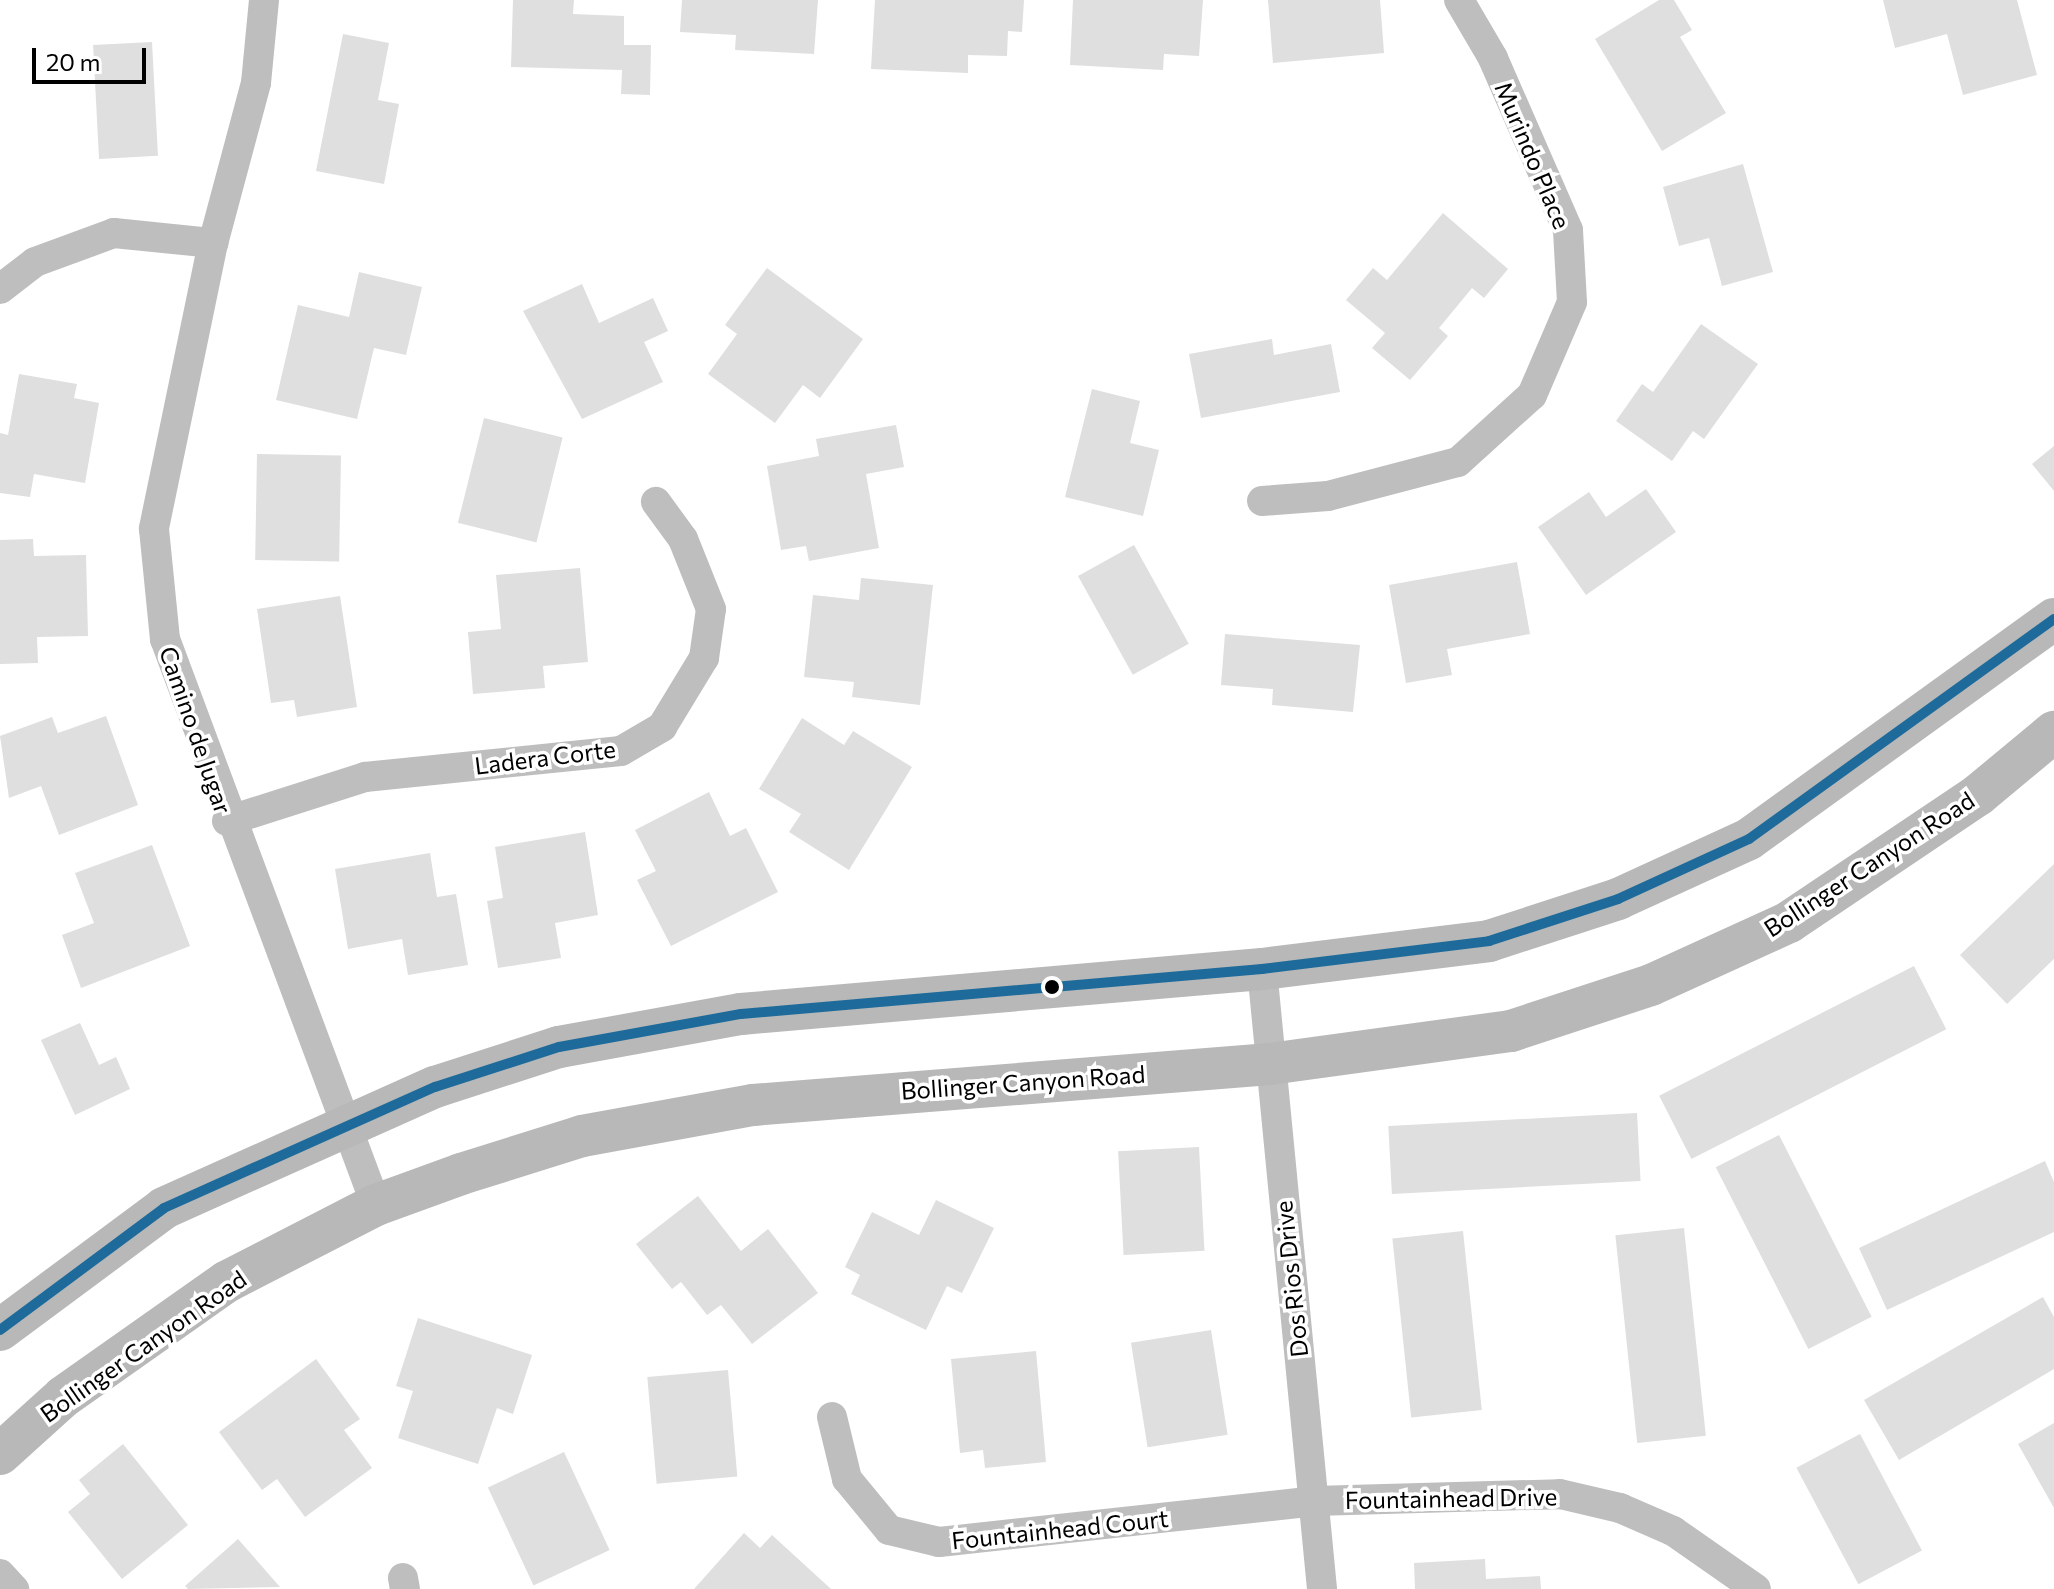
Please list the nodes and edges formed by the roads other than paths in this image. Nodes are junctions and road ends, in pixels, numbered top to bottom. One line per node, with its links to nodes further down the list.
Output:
1 (264, 0): 3 (street, Camino de Jugar)
2 (1459, 0): 5 (street, Murindo Place)
3 (213, 243): 4 (street); 9 (street, Camino de Jugar)
4 (0, 289)
5 (1262, 501)
6 (656, 502): 9 (street, Ladera Corte)
7 (2054, 619): 10 (main road)
8 (2054, 732): 11 (main road, Bollinger Canyon Road)
9 (227, 821): 12 (street, Camino de Jugar)
10 (1262, 969): 11 (street, Dos Rios Drive); 12 (main road)
11 (1270, 1064): 13 (main road, Bollinger Canyon Road); 17 (street, Dos Rios Drive)
12 (342, 1126): 13 (street, Camino de Jugar); 14 (main road)
13 (376, 1205): 16 (main road, Bollinger Canyon Road)
14 (0, 1330)
15 (832, 1417): 17 (street, Fountainhead Court)
16 (0, 1454)
17 (1314, 1501): 20 (street, Dos Rios Drive); 21 (street, Fountainhead Drive)
18 (0, 1574): 19 (street)
19 (14, 1589)
20 (1322, 1589)
21 (1756, 1589)

